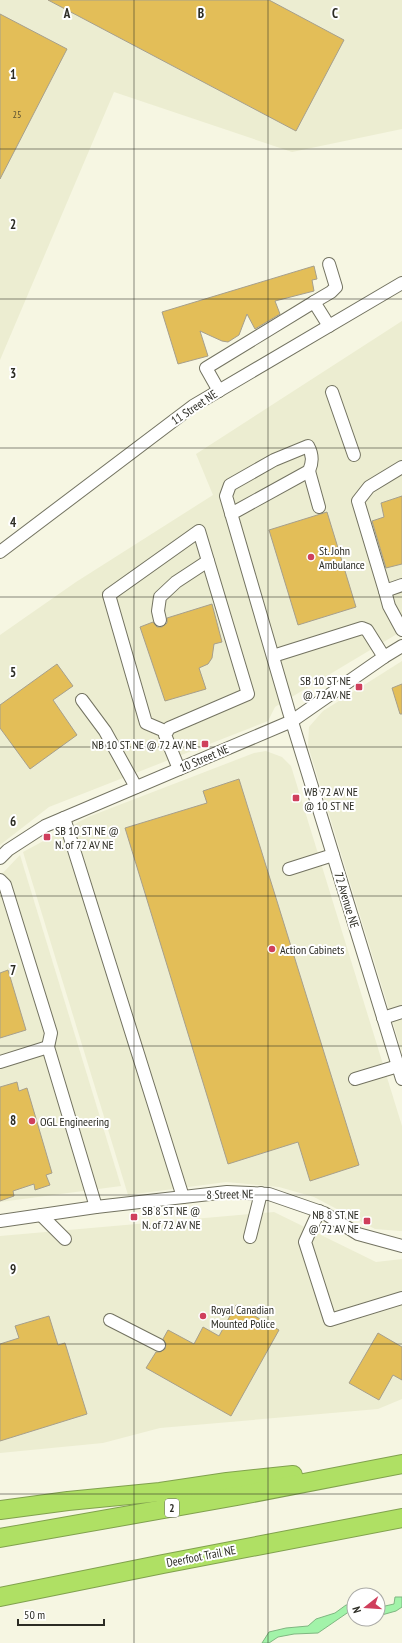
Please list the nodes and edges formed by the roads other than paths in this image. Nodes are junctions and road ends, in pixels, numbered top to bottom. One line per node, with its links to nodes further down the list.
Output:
1 (329, 264): 3 (street)
2 (402, 283): 4 (street, 11 Street NE)
3 (314, 302): 4 (street); 5 (street)
4 (329, 326): 5 (street, 11 Street NE)
5 (219, 390): 12 (street, 11 Street NE)
6 (332, 392): 7 (street)
7 (354, 455)
8 (402, 467): 15 (street)
9 (308, 471): 10 (street); 11 (street); 11 (street, 72 Avenue NE)
10 (319, 507)
11 (231, 514): 19 (street, 72 Avenue NE)
12 (0, 552)
13 (208, 561): 16 (street); 23 (street); 23 (street)
14 (402, 585): 15 (street)
15 (385, 591): 17 (street)
16 (160, 620)
17 (402, 630)
18 (402, 646): 20 (street, 10 Street NE)
19 (272, 656): 20 (street); 22 (street, 72 Avenue NE)
20 (384, 657): 22 (street, 10 Street NE)
21 (82, 700): 25 (street)
22 (292, 721): 24 (street, 10 Street NE); 27 (street, 72 Avenue NE)
23 (167, 732): 24 (street)
24 (179, 769): 25 (street, 10 Street NE)
25 (136, 787): 26 (street, 10 Street NE)
26 (64, 818): 28 (street, 10 Street NE); 39 (street)
27 (333, 855): 29 (street); 32 (street, 72 Avenue NE)
28 (0, 858)
29 (289, 869)
30 (0, 880): 33 (street)
31 (402, 1012): 32 (street)
32 (383, 1018): 35 (street, 72 Avenue NE)
33 (48, 1047): 34 (street); 40 (street)
34 (0, 1062)
35 (398, 1066): 36 (street); 37 (street, 72 Avenue NE)
36 (355, 1079)
37 (402, 1079)
38 (261, 1193): 39 (street, 8 Street NE); 41 (street, 8 Street NE); 44 (street)
39 (183, 1197): 40 (street, 8 Street NE)
40 (96, 1207): 42 (street, 8 Street NE)
41 (318, 1211): 46 (street, 8 Street NE); 47 (street)
42 (41, 1215): 43 (street, 8 Street NE); 45 (street)
43 (0, 1221)
44 (250, 1237)
45 (65, 1239)
46 (402, 1246)
47 (402, 1298)
48 (110, 1320): 49 (street)
49 (160, 1345)
50 (402, 1464): 51 (highway, 2)
51 (343, 1476): 52 (highway); 54 (highway, 2)
52 (0, 1510)
53 (402, 1518): 55 (highway, Deerfoot Trail NE)
54 (0, 1538)
55 (5, 1597)

